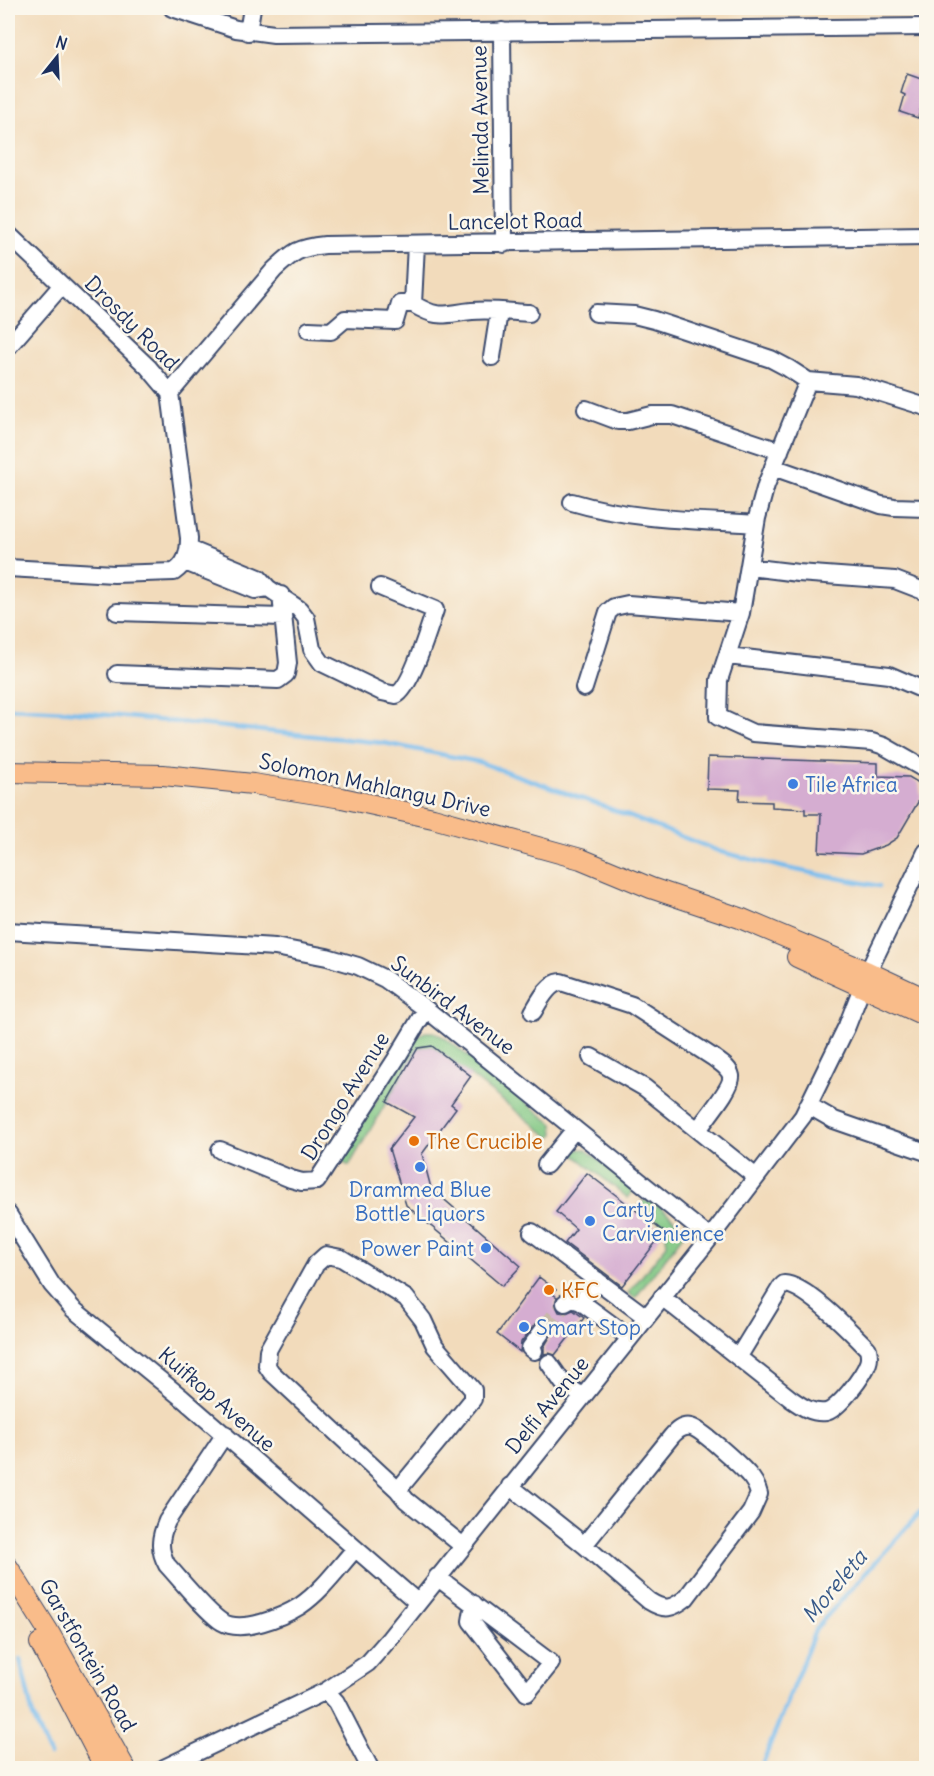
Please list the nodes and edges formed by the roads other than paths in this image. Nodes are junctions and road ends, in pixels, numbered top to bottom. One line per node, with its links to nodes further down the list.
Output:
1 (172, 8): 5 (street)
2 (252, 8): 5 (street)
3 (927, 27): 4 (street)
4 (502, 31): 5 (street); 9 (street, Melinda Avenue)
5 (248, 32)
6 (8, 234): 10 (street, Drosdy Road)
7 (927, 236): 9 (street, Lancelot Road)
8 (416, 244): 9 (street, Lancelot Road); 11 (street); 19 (street, Lancelot Road)
9 (504, 244)
10 (62, 285): 16 (street); 19 (street, Drosdy Road)
11 (413, 304): 12 (street); 15 (street)
12 (499, 312): 13 (street); 17 (street)
13 (529, 313)
14 (596, 313): 18 (street)
15 (309, 330)
16 (8, 347)
17 (492, 357)
18 (808, 381): 20 (street); 22 (street)
19 (170, 393): 27 (street, Drosdy Road)
20 (927, 407)
21 (586, 409): 22 (street)
22 (780, 451): 23 (street)
23 (773, 467): 25 (street); 26 (street)
24 (572, 502): 26 (street)
25 (927, 508)
26 (756, 524): 28 (street)
27 (188, 549): 29 (street); 31 (street)
28 (748, 567): 32 (street); 34 (street)
29 (8, 568)
30 (380, 587): 31 (street)
31 (274, 592): 35 (street)
32 (927, 592)
33 (117, 612): 35 (street)
34 (741, 613): 36 (street); 38 (street)
35 (283, 617): 37 (street)
36 (728, 656): 39 (street); 40 (street)
37 (117, 674)
38 (584, 688)
39 (927, 691)
40 (927, 770)
41 (8, 772): 44 (main road, Solomon Mahlangu Drive)
42 (927, 852): 44 (street, Delfi Avenue)
43 (8, 931): 46 (street, Sunbird Avenue)
44 (866, 979): 45 (main road, Solomon Mahlangu Drive); 48 (main road, Solomon Mahlangu Drive); 50 (street, Delfi Avenue)
45 (927, 999)
46 (426, 1009): 51 (street, Sunbird Avenue); 53 (street, Drongo Avenue)
47 (532, 1012): 52 (street)
48 (927, 1016)
49 (591, 1057): 52 (street)
50 (808, 1105): 54 (street); 56 (street, Delfi Avenue)
51 (575, 1129): 55 (street); 59 (street, Sunbird Avenue)
52 (698, 1130): 56 (street)
53 (220, 1150)
54 (927, 1152)
55 (546, 1165)
56 (756, 1177): 59 (street, Delfi Avenue)
57 (8, 1214): 69 (street, Kuifkop Avenue)
58 (532, 1232): 60 (street)
59 (710, 1238): 61 (street, Delfi Avenue)
60 (597, 1280): 62 (street); 64 (street)
61 (662, 1297): 62 (street, Delfi Avenue); 66 (street)
62 (646, 1317): 64 (street, Delfi Avenue)
63 (544, 1329): 65 (street)
64 (630, 1338): 68 (street, Delfi Avenue)
65 (534, 1351)
66 (739, 1356): 66 (street)
67 (549, 1362): 68 (street)
68 (582, 1396): 70 (street, Delfi Avenue)
69 (225, 1434): 74 (street, Kuifkop Avenue); 74 (street)
70 (510, 1486): 72 (street, Delfi Avenue); 73 (street)
71 (398, 1490): 71 (street); 72 (street)
72 (463, 1545): 76 (street, Delfi Avenue)
73 (584, 1545): 73 (street)
74 (355, 1549): 78 (street, Kuifkop Avenue)
75 (8, 1567): 82 (main road, Garstfontein Road)
76 (437, 1577): 78 (street, Delfi Avenue); 79 (street)
77 (8, 1586): 81 (main road, Garstfontein Road)
78 (417, 1602): 80 (street, Delfi Avenue)
79 (474, 1604): 79 (street)
80 (326, 1691): 83 (street, Delfi Avenue); 84 (street)
81 (96, 1763)
82 (124, 1768)
83 (164, 1768)
84 (370, 1768)

